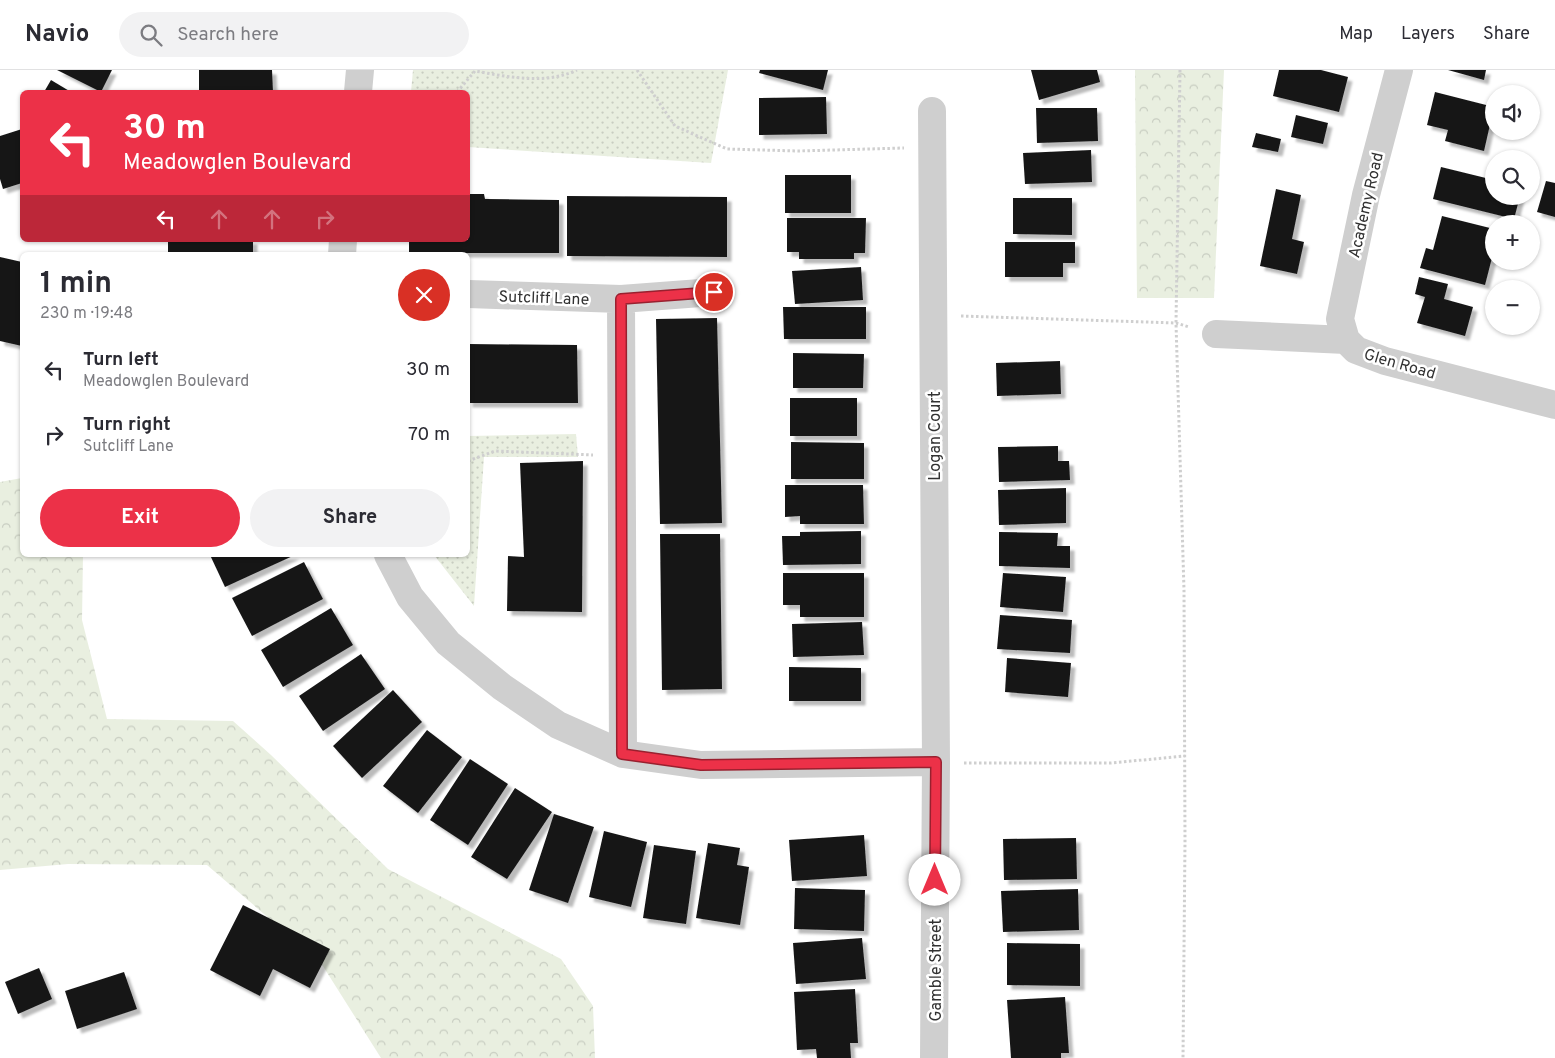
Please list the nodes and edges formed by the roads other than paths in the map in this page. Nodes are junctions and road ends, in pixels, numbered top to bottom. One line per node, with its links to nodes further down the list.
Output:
1 (360, 70): 3 (street)
2 (1399, 70): 9 (street, Academy Road)
3 (358, 90)
4 (932, 111): 13 (street, Logan Court)
5 (714, 292): 7 (street, Sutcliff Lane)
6 (470, 294): 7 (street, Sutcliff Lane)
7 (621, 299): 12 (street)
8 (1216, 334): 9 (street, Glen Road)
9 (1346, 340): 10 (street, Glen Road)
10 (1555, 405)
11 (389, 557): 12 (street)
12 (622, 754): 13 (street)
13 (936, 762): 14 (street, Gamble Street)
14 (934, 1058)

